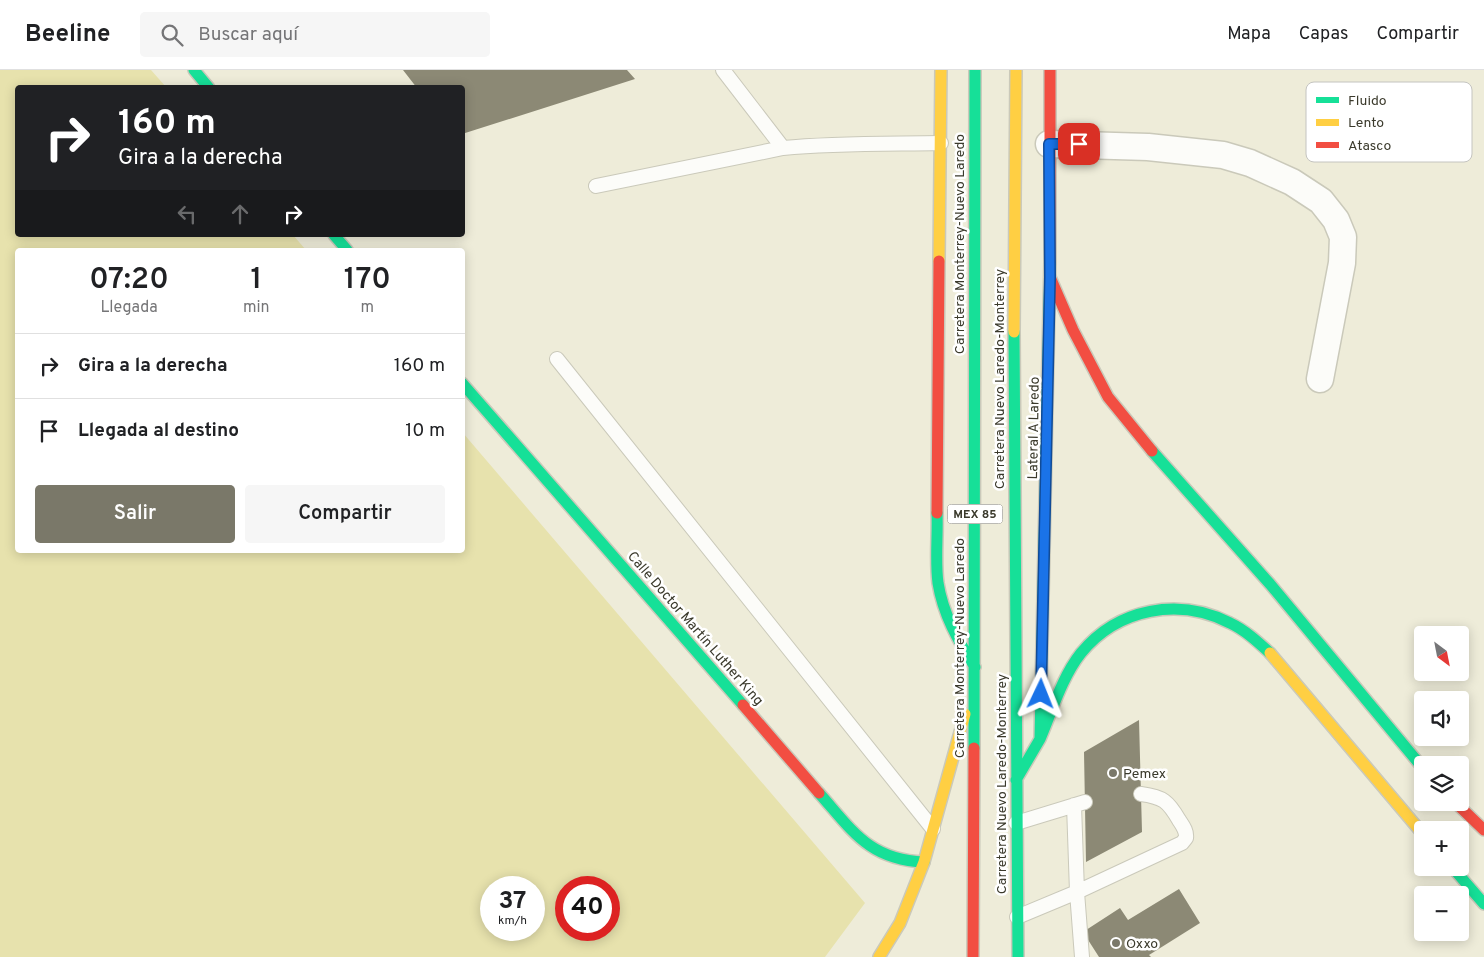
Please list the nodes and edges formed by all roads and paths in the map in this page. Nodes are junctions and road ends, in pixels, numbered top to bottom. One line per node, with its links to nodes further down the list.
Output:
1 (194, 70): 7 (main road)
2 (723, 70): 10 (lane)
3 (941, 70): 8 (main road)
4 (974, 70): 18 (main road, Carretera Monterrey-Nuevo Laredo / MEX 85)
5 (1016, 70): 21 (main road, Carretera Nuevo Laredo-Monterrey / MEX 85)
6 (1050, 70): 9 (main road, Lateral A Laredo)
7 (206, 85)
8 (940, 143): 10 (lane); 18 (main road)
9 (1049, 144): 14 (main road, Lateral A Laredo); 16 (street)
10 (784, 148): 11 (lane)
11 (596, 186)
12 (336, 237): 13 (main road)
13 (345, 248)
14 (1050, 277): 19 (main road, Lateral A Laredo); 20 (main road)
15 (556, 359): 26 (lane)
16 (1320, 379)
17 (465, 386): 28 (main road, Calle Doctor Martín Luther King)
18 (975, 673): 26 (main road); 34 (main road, Carretera Monterrey-Nuevo Laredo / MEX 85)
19 (1040, 739): 21 (main road, Lateral A Laredo); 25 (main road)
20 (1414, 757)
21 (1016, 780): 24 (main road, Carretera Nuevo Laredo-Monterrey / MEX 85)
22 (1141, 794): 30 (lane)
23 (1464, 811): 27 (main road)
24 (1016, 823): 30 (lane); 32 (main road, Carretera Nuevo Laredo-Monterrey / MEX 85)
25 (1414, 824)
26 (933, 829): 28 (main road)
27 (1484, 830)
28 (924, 862): 33 (main road)
29 (1460, 876): 31 (main road)
30 (1077, 892): 32 (lane); 36 (lane)
31 (1484, 904)
32 (1017, 917): 35 (main road, Carretera Nuevo Laredo-Monterrey / MEX 85)
33 (879, 957)
34 (973, 957)
35 (1018, 957)
36 (1082, 957)

